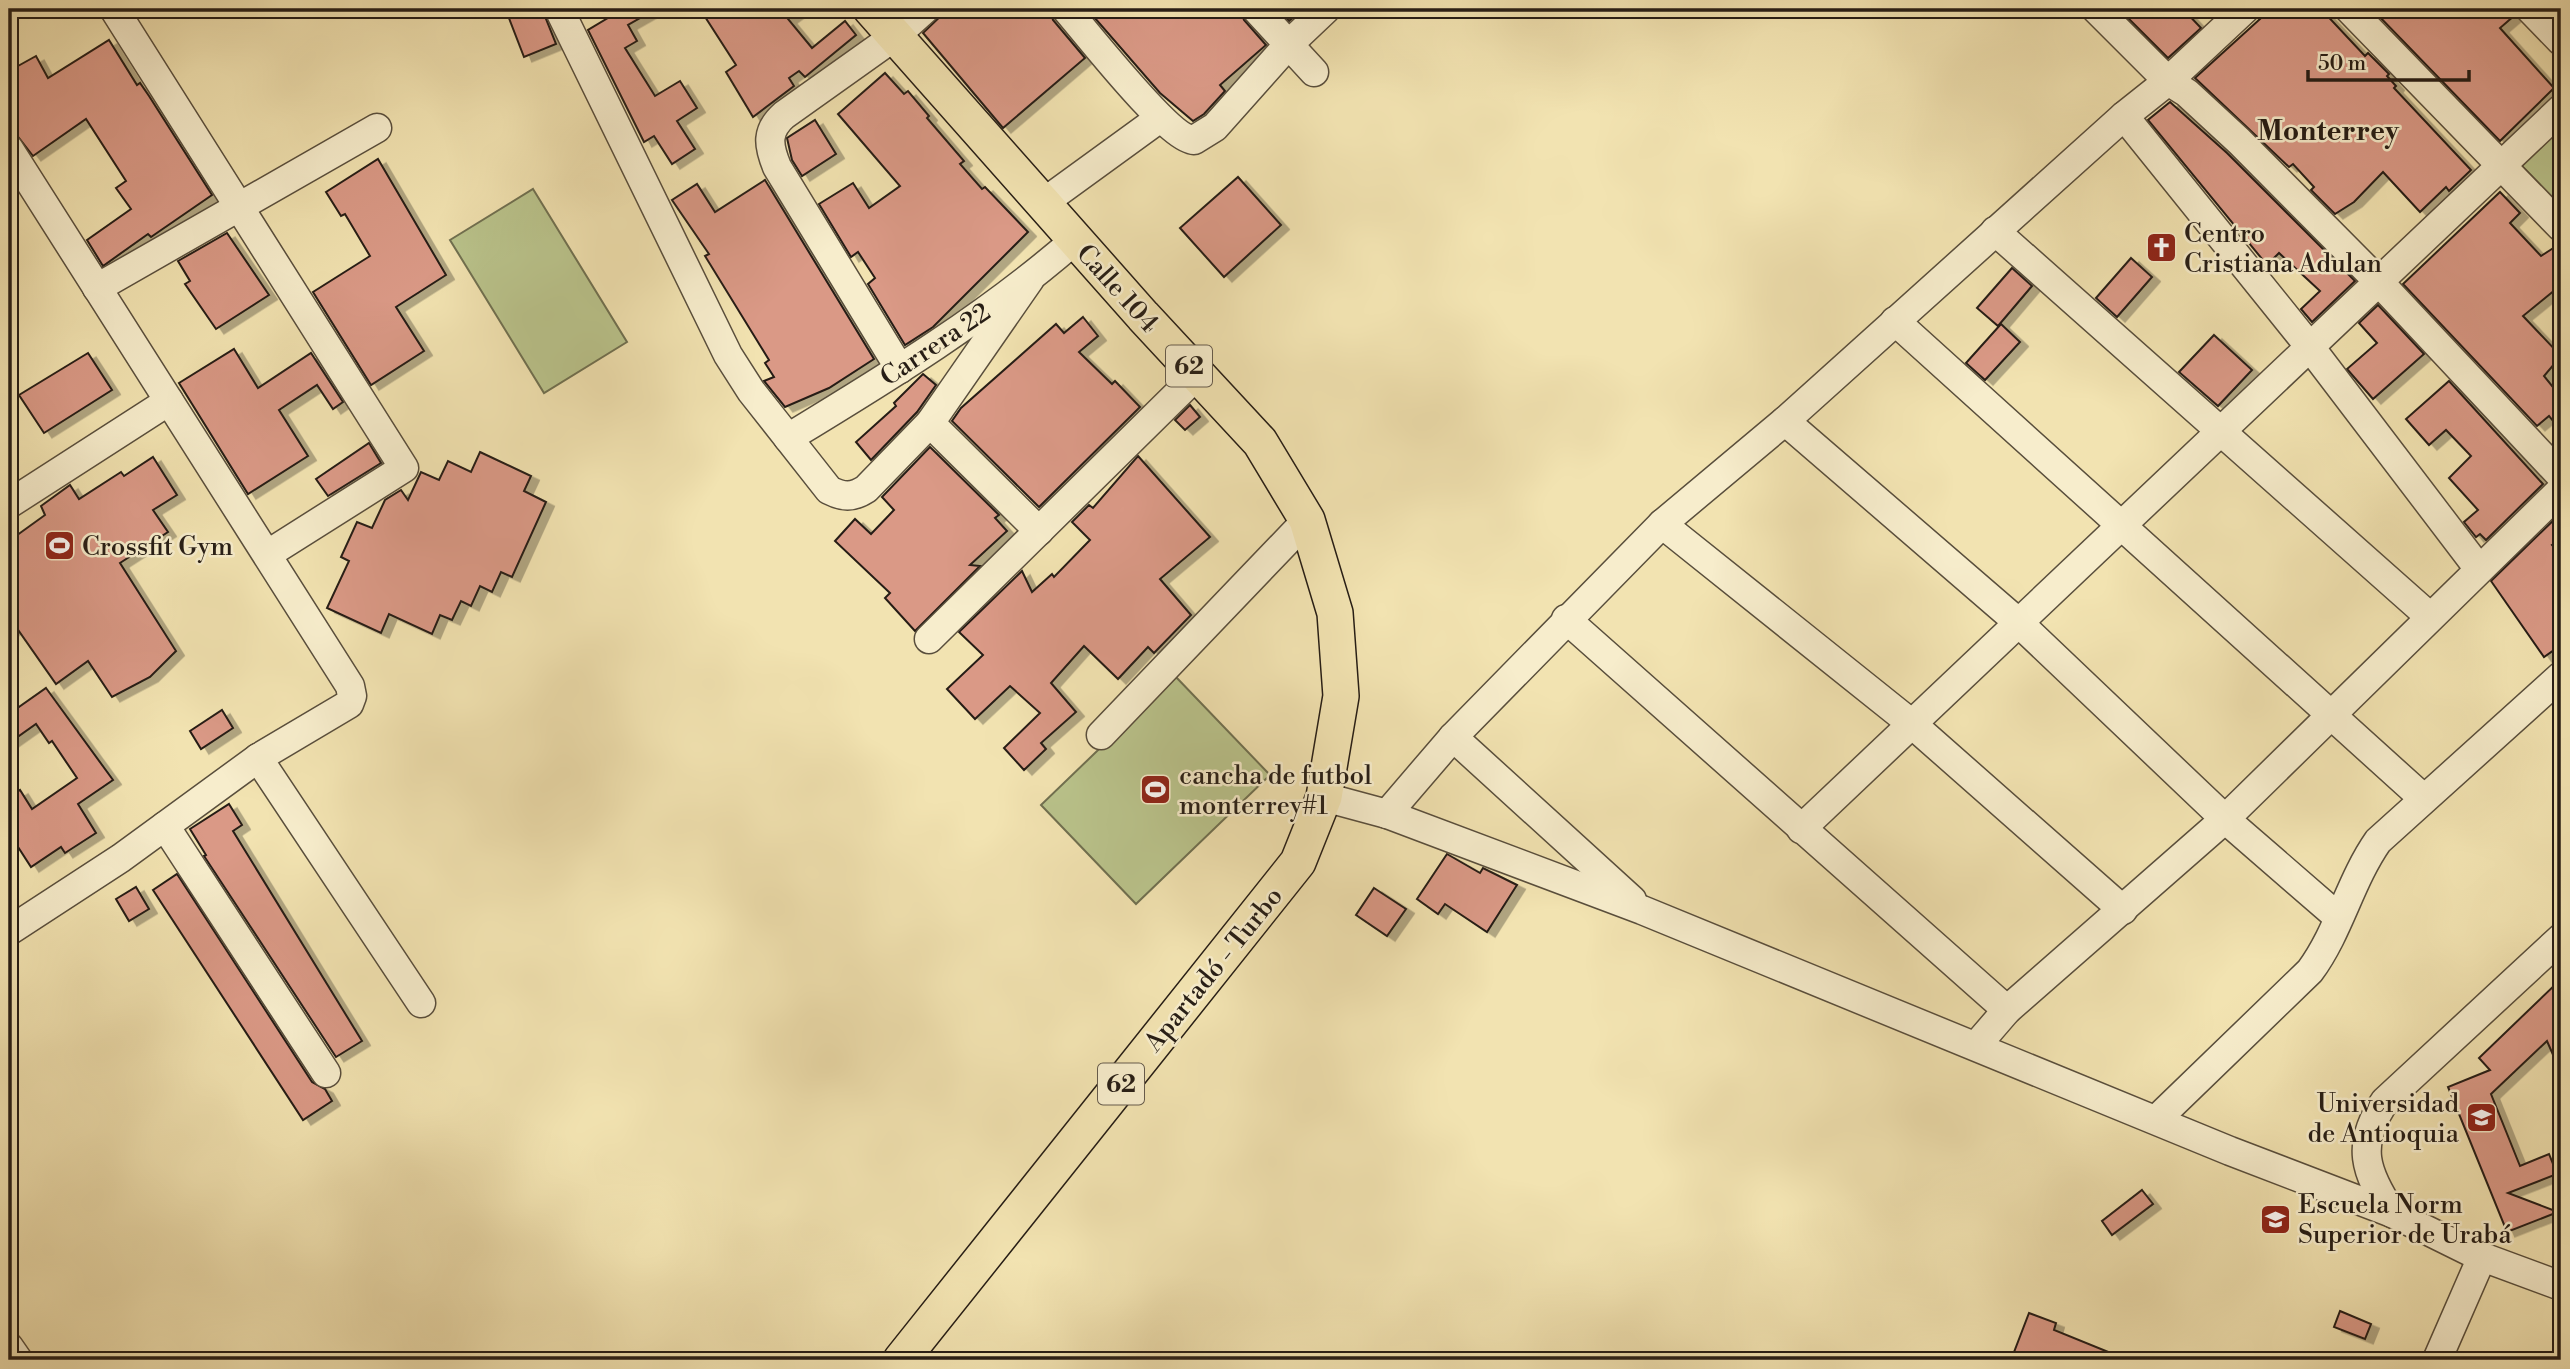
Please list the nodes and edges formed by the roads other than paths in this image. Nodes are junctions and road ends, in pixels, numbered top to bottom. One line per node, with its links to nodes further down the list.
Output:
1 (114, 9): 24 (street)
2 (559, 9): 39 (street)
3 (871, 9): 12 (main road, Calle 104 / 62)
4 (925, 9): 12 (street)
5 (1066, 9): 19 (street)
6 (1256, 9): 14 (street)
7 (1326, 9): 14 (street)
8 (2096, 9): 16 (street)
9 (2245, 9): 16 (street)
10 (2349, 9): 22 (street)
11 (2530, 9): 13 (street)
12 (895, 36): 23 (main road, Calle 104 / 62); 33 (street)
13 (2561, 41)
14 (1289, 45): 15 (street); 19 (street)
15 (1314, 72)
16 (2168, 81): 18 (street); 29 (street)
17 (2561, 109): 22 (street)
18 (2124, 116): 26 (street); 32 (street)
19 (1160, 118): 23 (street)
20 (377, 128): 24 (street)
21 (9, 149): 30 (street)
22 (2503, 165): 25 (street); 29 (street)
23 (1043, 203): 27 (main road, Calle 104 / 62)
24 (239, 206): 30 (street); 47 (street)
25 (2561, 227)
26 (1995, 231): 31 (street); 38 (street)
27 (1075, 240): 28 (street, Carrera 22); 34 (main road, Calle 104 / 62)
28 (1030, 279): 33 (street, Carrera 22); 37 (street)
29 (2379, 282): 32 (street); 40 (street)
30 (97, 288): 35 (street)
31 (1895, 321): 36 (street); 45 (street)
32 (2310, 348): 38 (street); 48 (street)
33 (900, 369): 39 (street, Carrera 22)
34 (1197, 375): 43 (main road, Calle 104 / 62); 46 (street)
35 (169, 401): 42 (street); 47 (street)
36 (1785, 421): 44 (street); 51 (street)
37 (930, 423): 39 (street); 46 (street)
38 (2221, 431): 45 (street); 49 (street)
39 (788, 438)
40 (2561, 476)
41 (2561, 490): 48 (street)
42 (9, 504)
43 (1307, 520): 56 (street); 59 (main road, Calle 104 / 62)
44 (1662, 524): 50 (street); 55 (street)
45 (2122, 525): 51 (street); 54 (street)
46 (1039, 531): 52 (street)
47 (268, 554): 58 (street)
48 (2479, 569): 49 (street)
49 (2428, 617): 54 (street)
50 (1566, 619): 57 (street); 64 (street)
51 (2019, 623): 55 (street); 62 (street)
52 (929, 639)
53 (2561, 676): 60 (street)
54 (2331, 714): 60 (street); 62 (street)
55 (1912, 724): 64 (street); 66 (street)
56 (1101, 734)
57 (1453, 737): 61 (street); 65 (street)
58 (258, 758): 63 (street); 70 (street)
59 (1324, 797): 61 (street); 80 (main road, Apartadó - Turbo / 62)
60 (2423, 798): 67 (street)
61 (1387, 814): 65 (street)
62 (2225, 819): 66 (street); 67 (street)
63 (164, 826): 68 (street); 73 (street)
64 (1801, 828): 71 (street)
65 (1642, 910): 72 (street)
66 (2123, 910): 71 (street)
67 (2338, 918): 74 (street)
68 (9, 931)
69 (2561, 938): 75 (street)
70 (421, 1003)
71 (2007, 1010): 72 (street)
72 (1976, 1046): 74 (street)
73 (326, 1073)
74 (2157, 1119): 75 (street)
75 (2392, 1213): 76 (street)
76 (2482, 1257): 77 (street); 81 (street)
77 (2561, 1286)
78 (9, 1347): 79 (street)
79 (18, 1360)
80 (901, 1360)
81 (2437, 1360)

